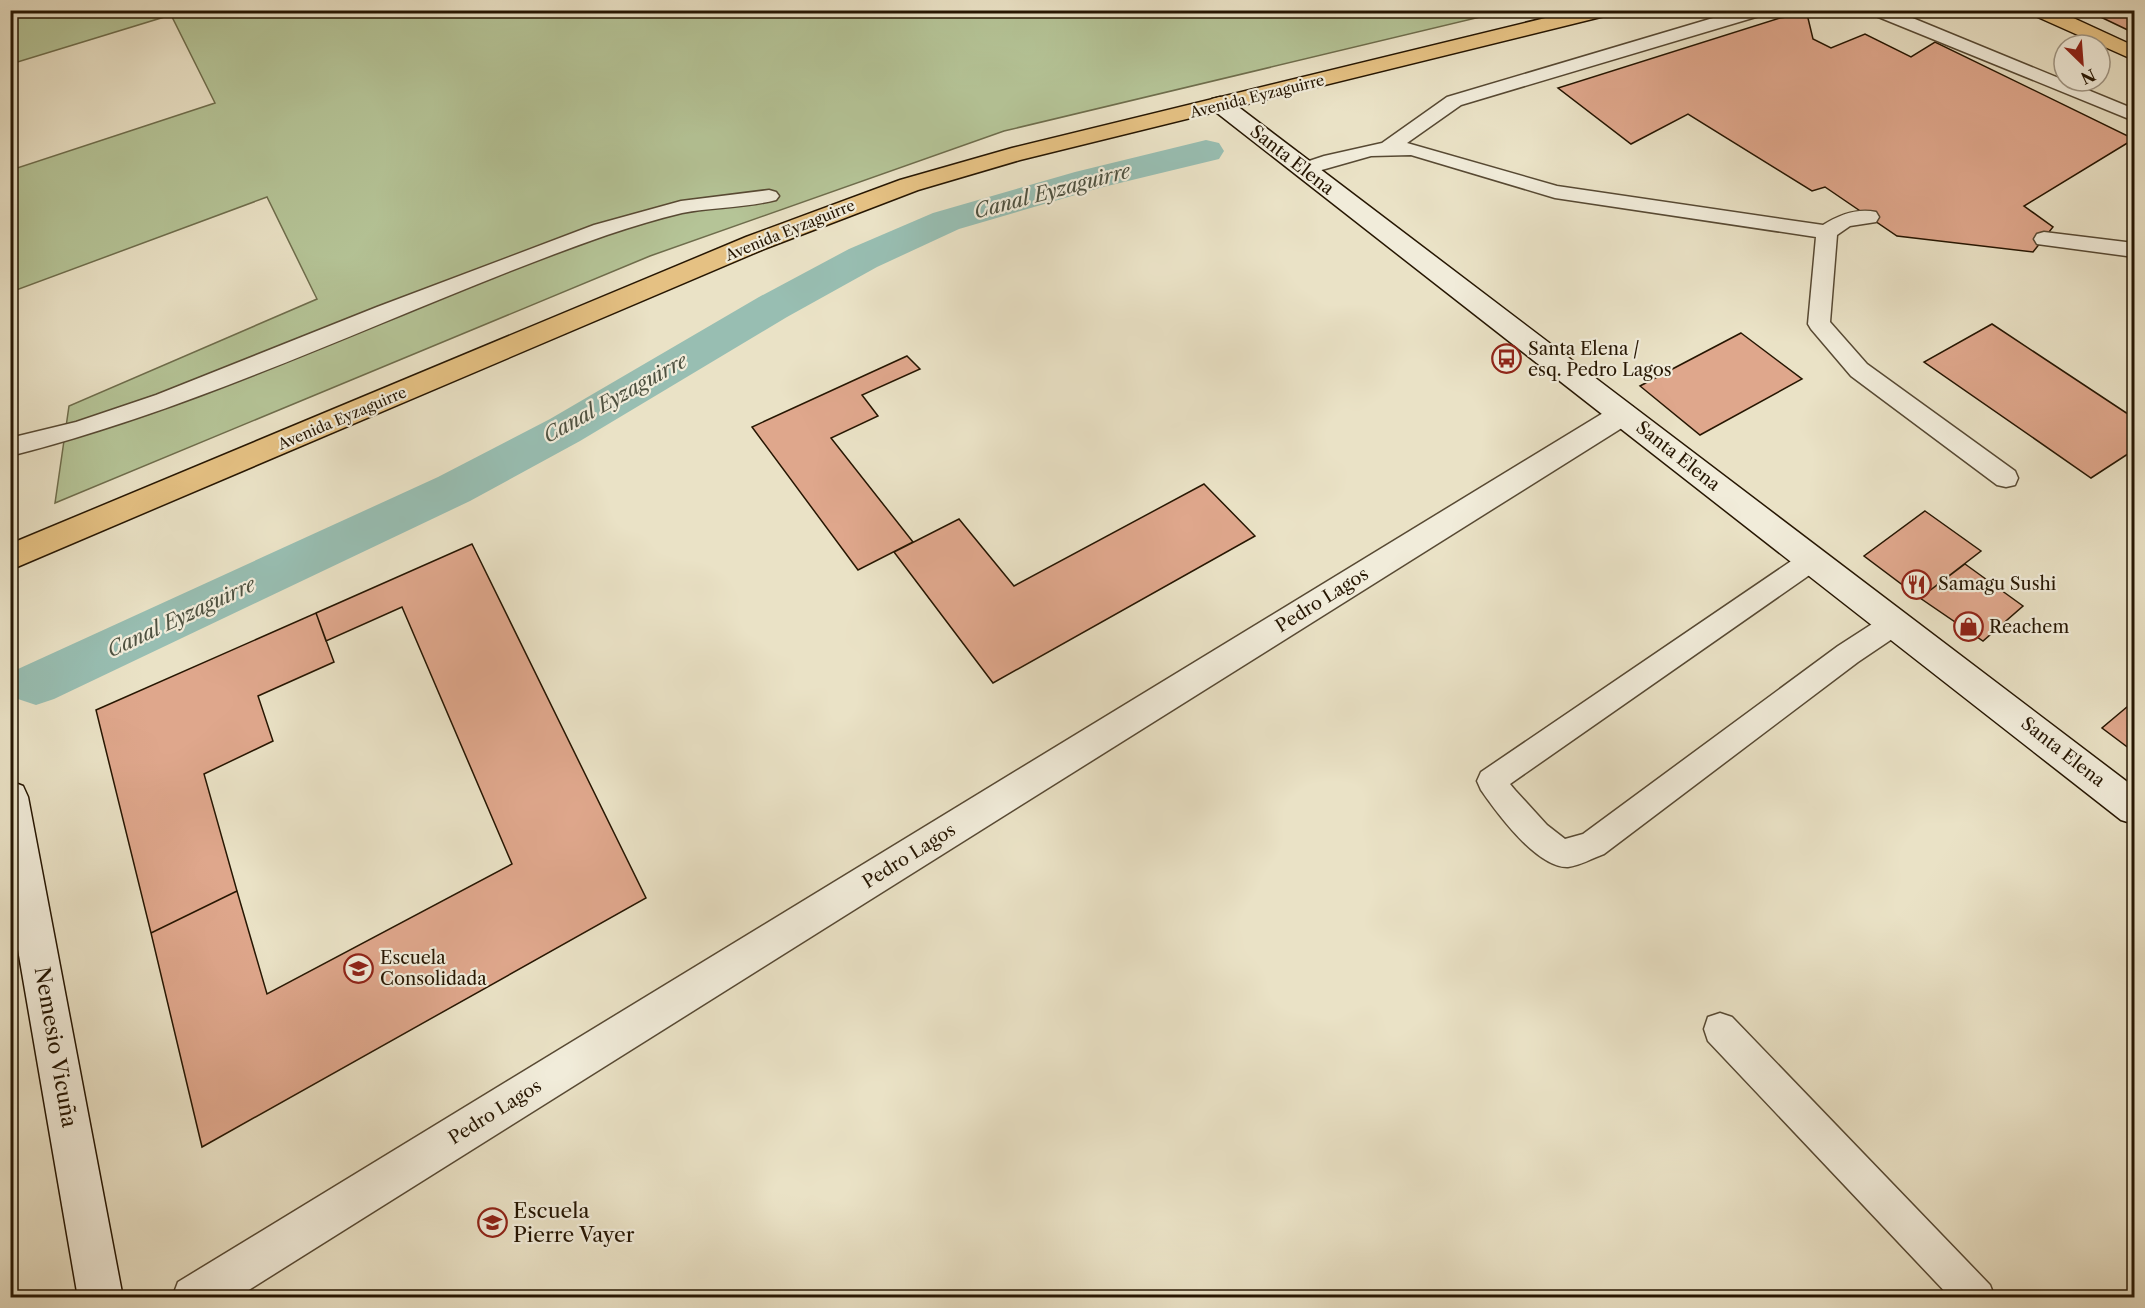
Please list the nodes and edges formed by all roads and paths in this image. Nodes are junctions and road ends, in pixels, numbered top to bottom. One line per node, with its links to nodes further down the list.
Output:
1 (1606, 10): 6 (main road, Avenida Eyzaguirre)
2 (1760, 10): 8 (lane)
3 (1876, 10): 7 (lane)
4 (2038, 10): 5 (main road)
5 (2134, 54)
6 (1220, 105): 9 (street, Santa Elena); 18 (main road, Avenida Eyzaguirre)
7 (2134, 115)
8 (1390, 146): 9 (lane); 12 (lane)
9 (1304, 169): 15 (street, Santa Elena)
10 (769, 196): 16 (lane)
11 (1869, 217): 12 (lane)
12 (1827, 232): 17 (lane)
13 (2044, 239): 14 (lane)
14 (2134, 250)
15 (1623, 414): 19 (street, Santa Elena); 25 (street, Pedro Lagos)
16 (10, 447)
17 (2006, 478)
18 (10, 558)
19 (1812, 560): 20 (street, Santa Elena); 20 (lane)
20 (1895, 623): 22 (street, Santa Elena)
21 (10, 797): 24 (street, Nemesio Vicuña)
22 (2134, 808)
23 (1720, 1029): 26 (lane)
24 (101, 1298)
25 (194, 1298)
26 (1977, 1298)

